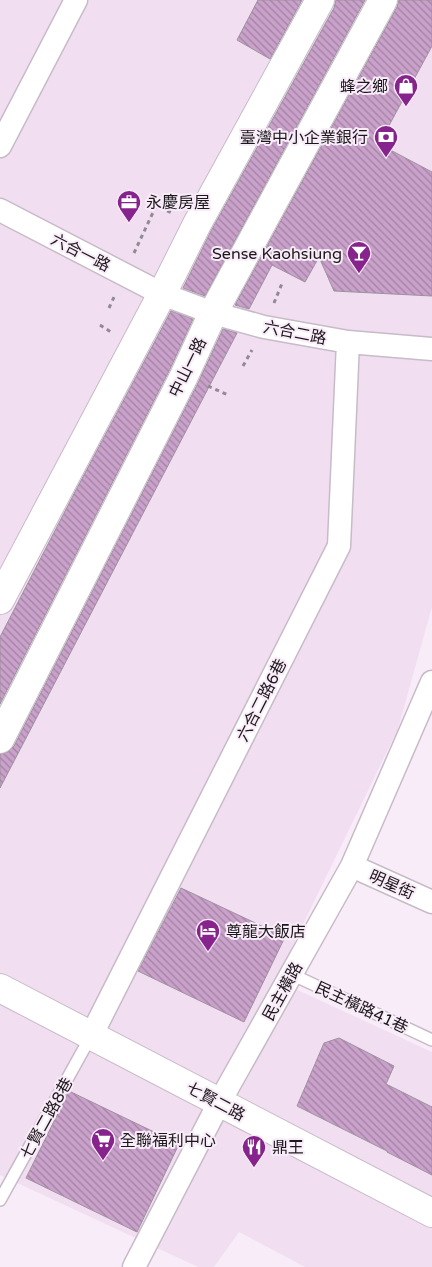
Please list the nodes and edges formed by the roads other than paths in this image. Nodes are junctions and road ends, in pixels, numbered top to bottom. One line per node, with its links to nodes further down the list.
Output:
1 (76, 0): 4 (street)
2 (320, 0): 6 (main road)
3 (383, 0): 7 (main road, 中山一路)
4 (0, 146)
5 (0, 210): 6 (street, 六合一路)
6 (162, 294): 7 (street, 六合二路); 10 (main road)
7 (213, 313): 8 (street, 六合二路); 12 (main road, 中山一路)
8 (348, 342): 9 (street, 六合二路); 17 (street, 六合二路6巷)
9 (432, 349)
10 (0, 600)
11 (432, 682): 13 (street, 民主橫路)
12 (0, 739)
13 (352, 866): 14 (street, 明星街); 15 (street, 民主橫路)
14 (432, 902)
15 (291, 974): 18 (lane, 民主橫路41巷); 19 (street, 民主橫路)
16 (0, 988): 17 (main road, 七賢二路)
17 (91, 1036): 19 (main road, 七賢二路); 20 (lane, 七賢二路8巷)
18 (432, 1040)
19 (220, 1103): 21 (main road, 七賢二路); 22 (street, 民主橫路)
20 (0, 1200)
21 (432, 1213)
22 (134, 1267)

